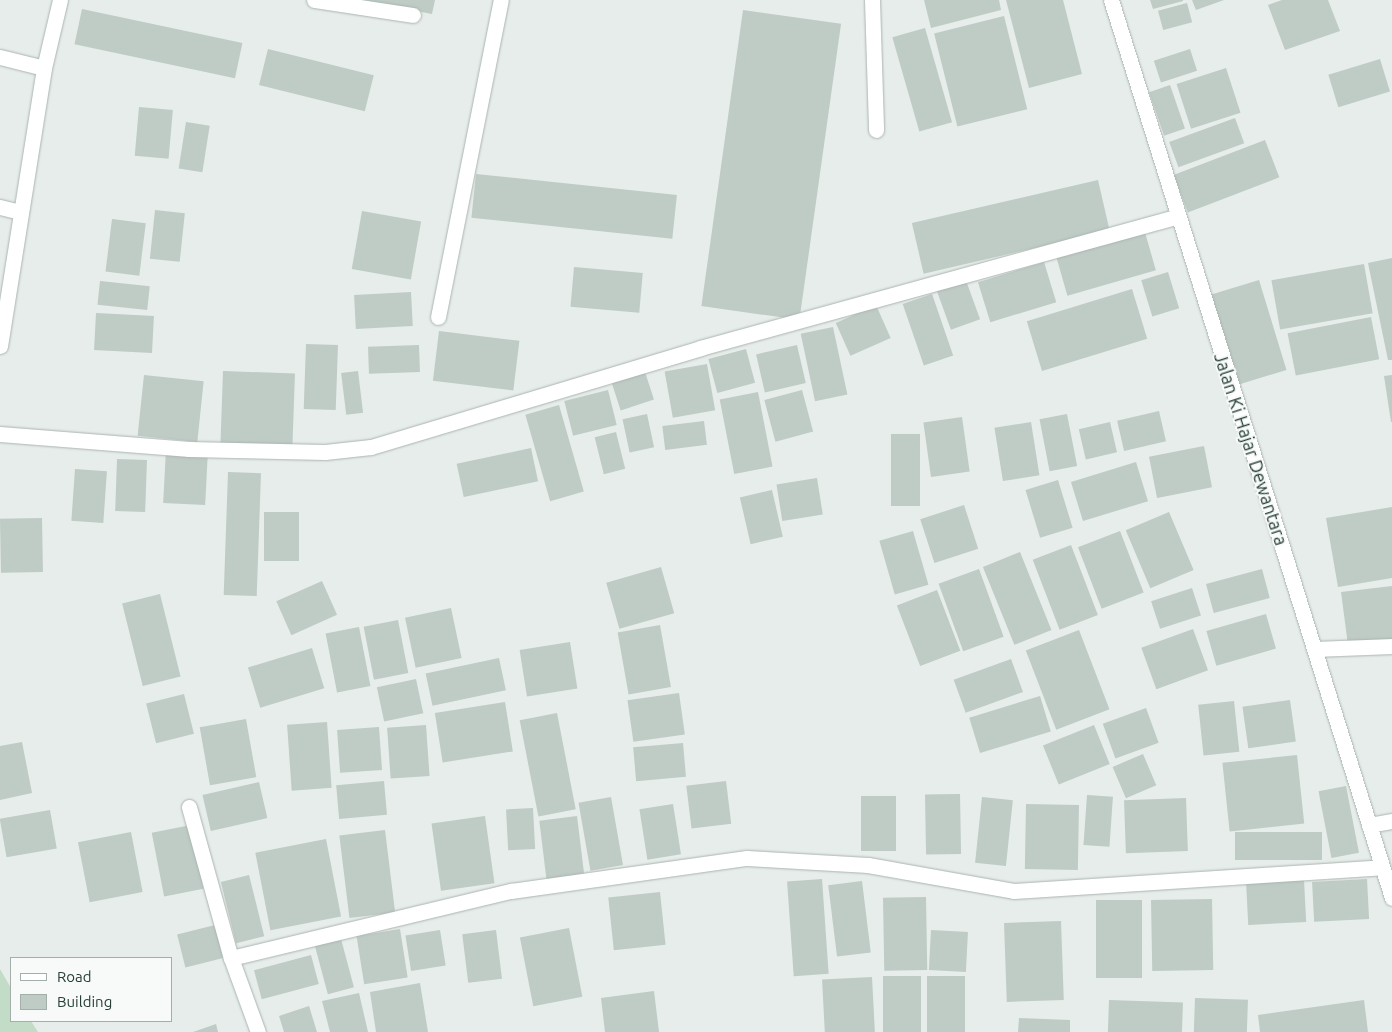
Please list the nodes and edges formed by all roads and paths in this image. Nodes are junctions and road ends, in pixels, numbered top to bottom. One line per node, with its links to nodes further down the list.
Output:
1 (60, 0): 8 (street)
2 (314, 0): 6 (street)
3 (501, 0): 13 (street)
4 (872, 0): 9 (street)
5 (1111, 0): 12 (street, Jalan Ki Hajar Dewantara)
6 (413, 15)
7 (0, 57): 8 (street)
8 (44, 68): 11 (street)
9 (876, 130)
10 (0, 207): 11 (street)
11 (20, 212): 14 (street)
12 (1176, 217): 15 (street); 17 (street, Jalan Ki Hajar Dewantara)
13 (438, 317)
14 (0, 346)
15 (0, 434)
16 (1392, 646): 17 (street)
17 (1314, 650): 20 (street, Jalan Ki Hajar Dewantara)
18 (189, 807): 23 (street)
19 (1392, 821): 20 (street)
20 (1369, 825): 21 (street, Jalan Ki Hajar Dewantara)
21 (1382, 867): 22 (street, Jalan Ki Hajar Dewantara); 23 (street)
22 (1392, 898)
23 (231, 958): 24 (street)
24 (258, 1032)

